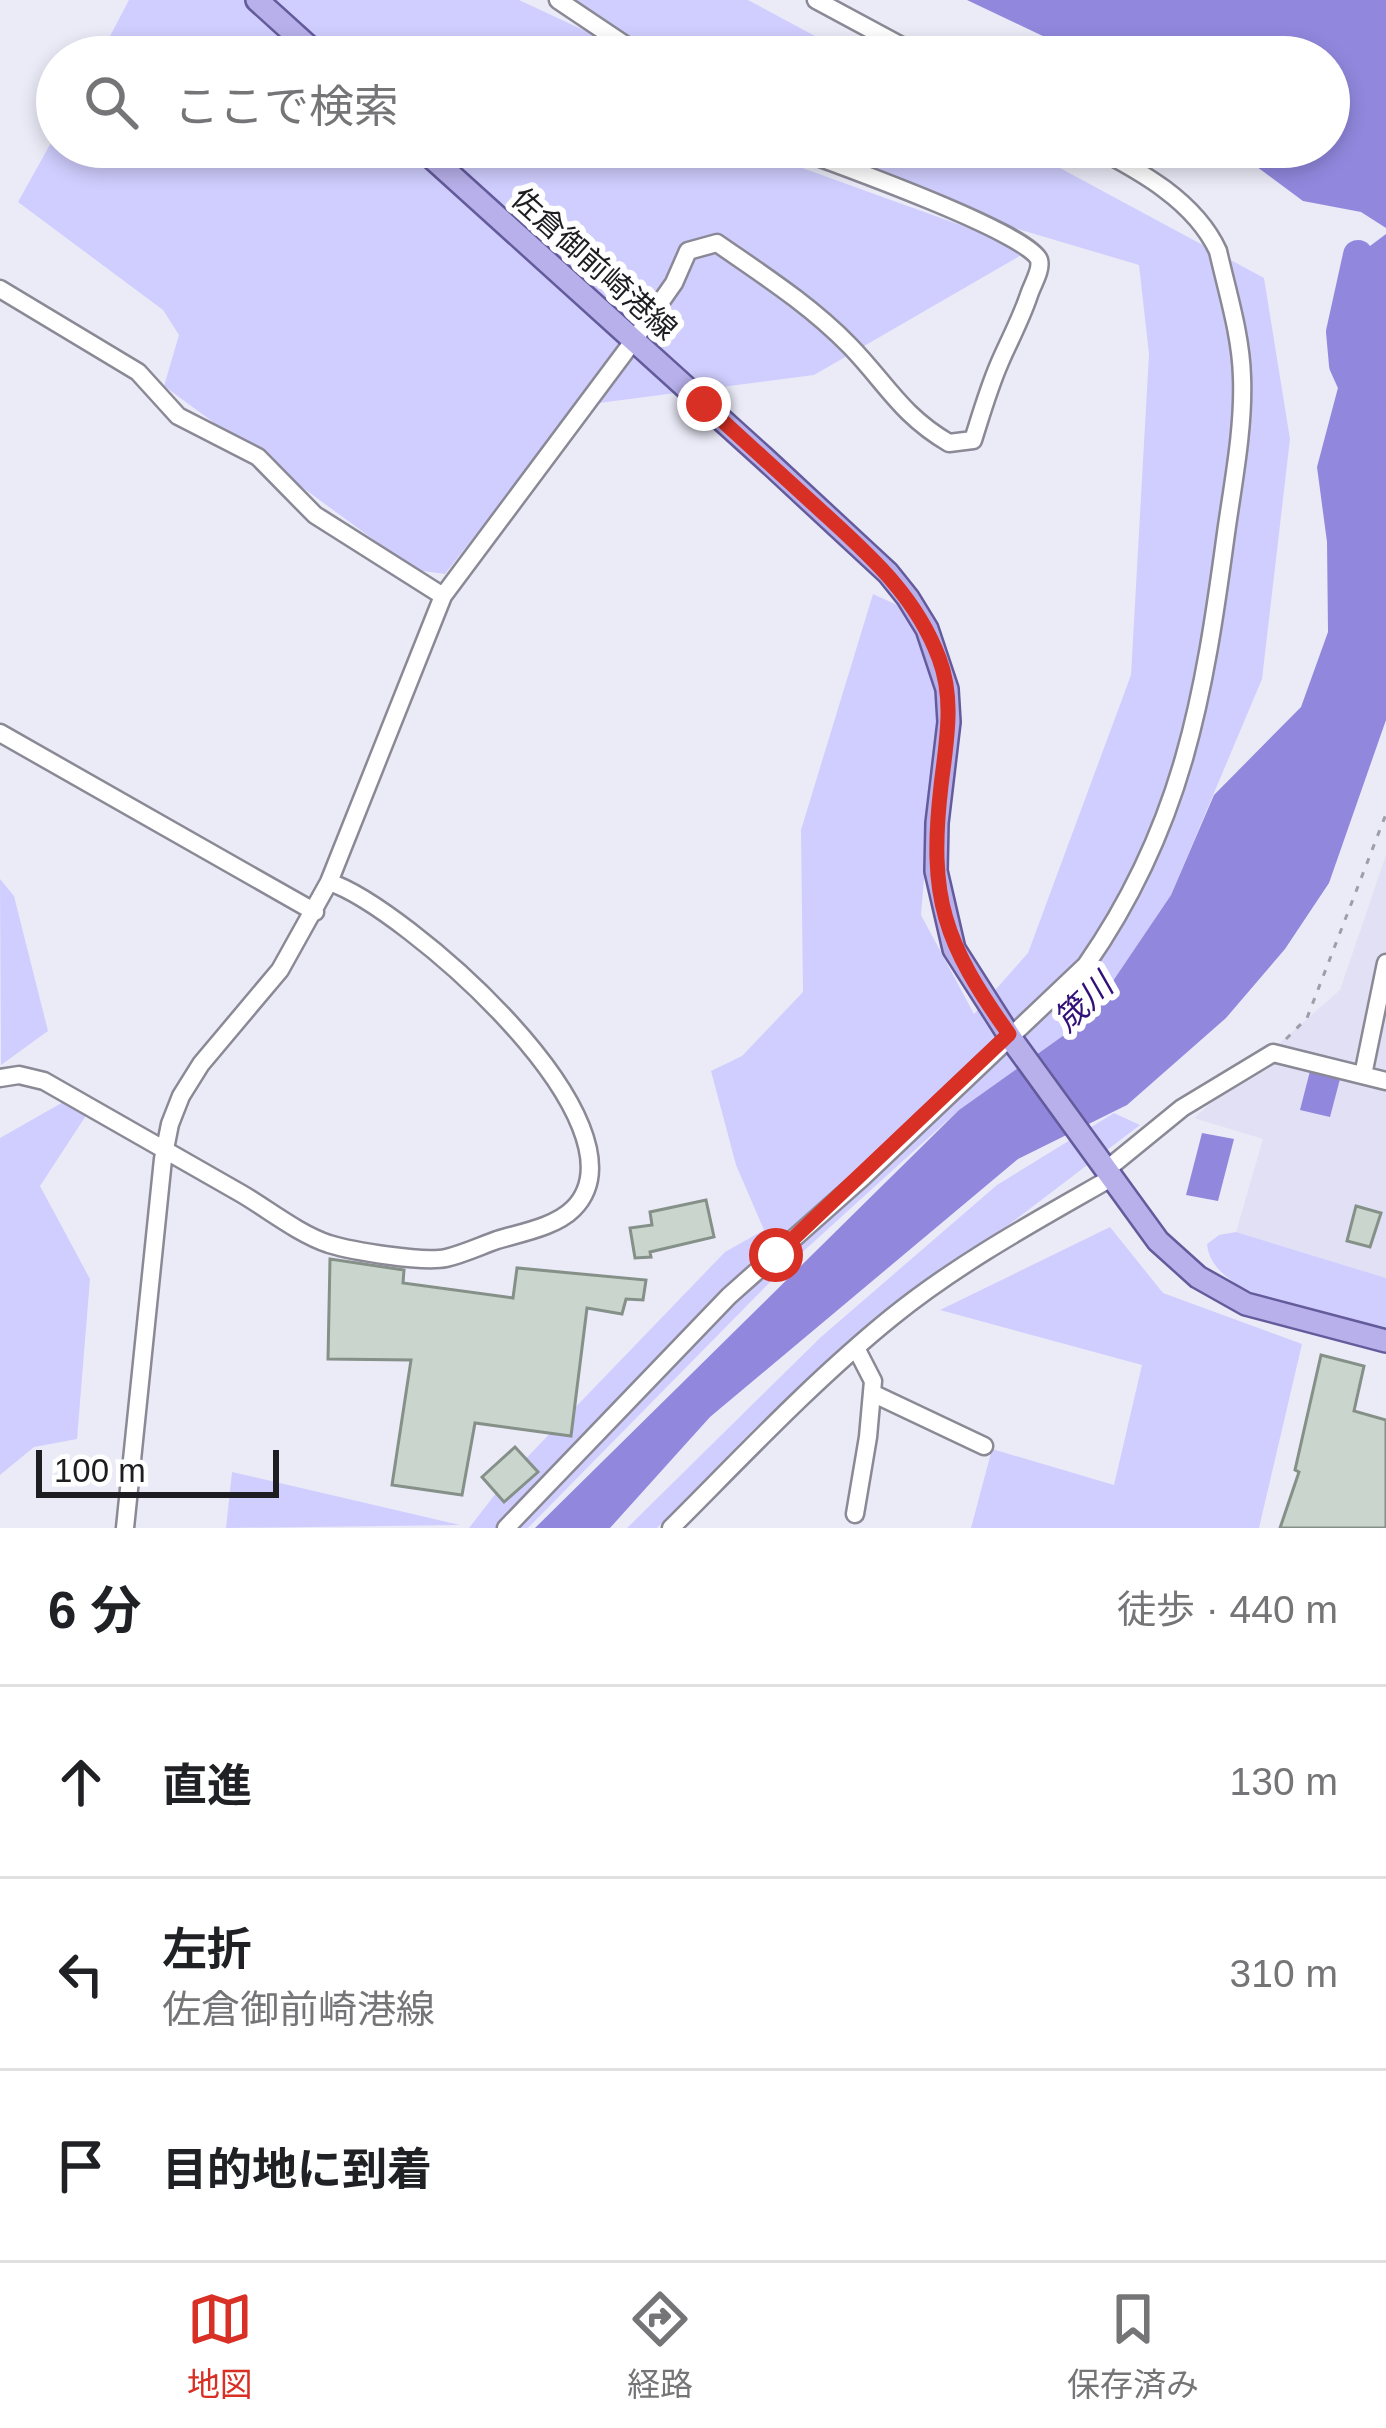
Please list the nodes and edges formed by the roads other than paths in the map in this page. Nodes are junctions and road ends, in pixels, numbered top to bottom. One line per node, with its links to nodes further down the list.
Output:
1 (257, 0): 4 (main road)
2 (557, 0): 5 (street)
3 (816, 0): 6 (street)
4 (297, 36)
5 (611, 36)
6 (883, 36)
7 (443, 168): 11 (main road, 佐倉御前崎港線)
8 (845, 168): 11 (street)
9 (1133, 168): 17 (street)
10 (0, 289): 12 (street)
11 (634, 340): 12 (street); 17 (main road, 佐倉御前崎港線)
12 (443, 596): 14 (street)
13 (0, 733): 15 (street)
14 (329, 882): 15 (street); 21 (street)
15 (315, 912): 21 (street)
16 (1386, 963): 18 (street)
17 (1011, 1037): 22 (main road, 佐倉御前崎港線); 29 (street)
18 (1363, 1075): 20 (street); 22 (street)
19 (0, 1078): 21 (street)
20 (1386, 1081)
21 (165, 1150): 28 (street)
22 (1108, 1174): 23 (main road, 佐倉御前崎港線); 24 (street)
23 (1386, 1341)
24 (856, 1348): 25 (street); 30 (street)
25 (872, 1394): 26 (street); 27 (street)
26 (984, 1446)
27 (855, 1514)
28 (125, 1528)
29 (506, 1528)
30 (671, 1528)

